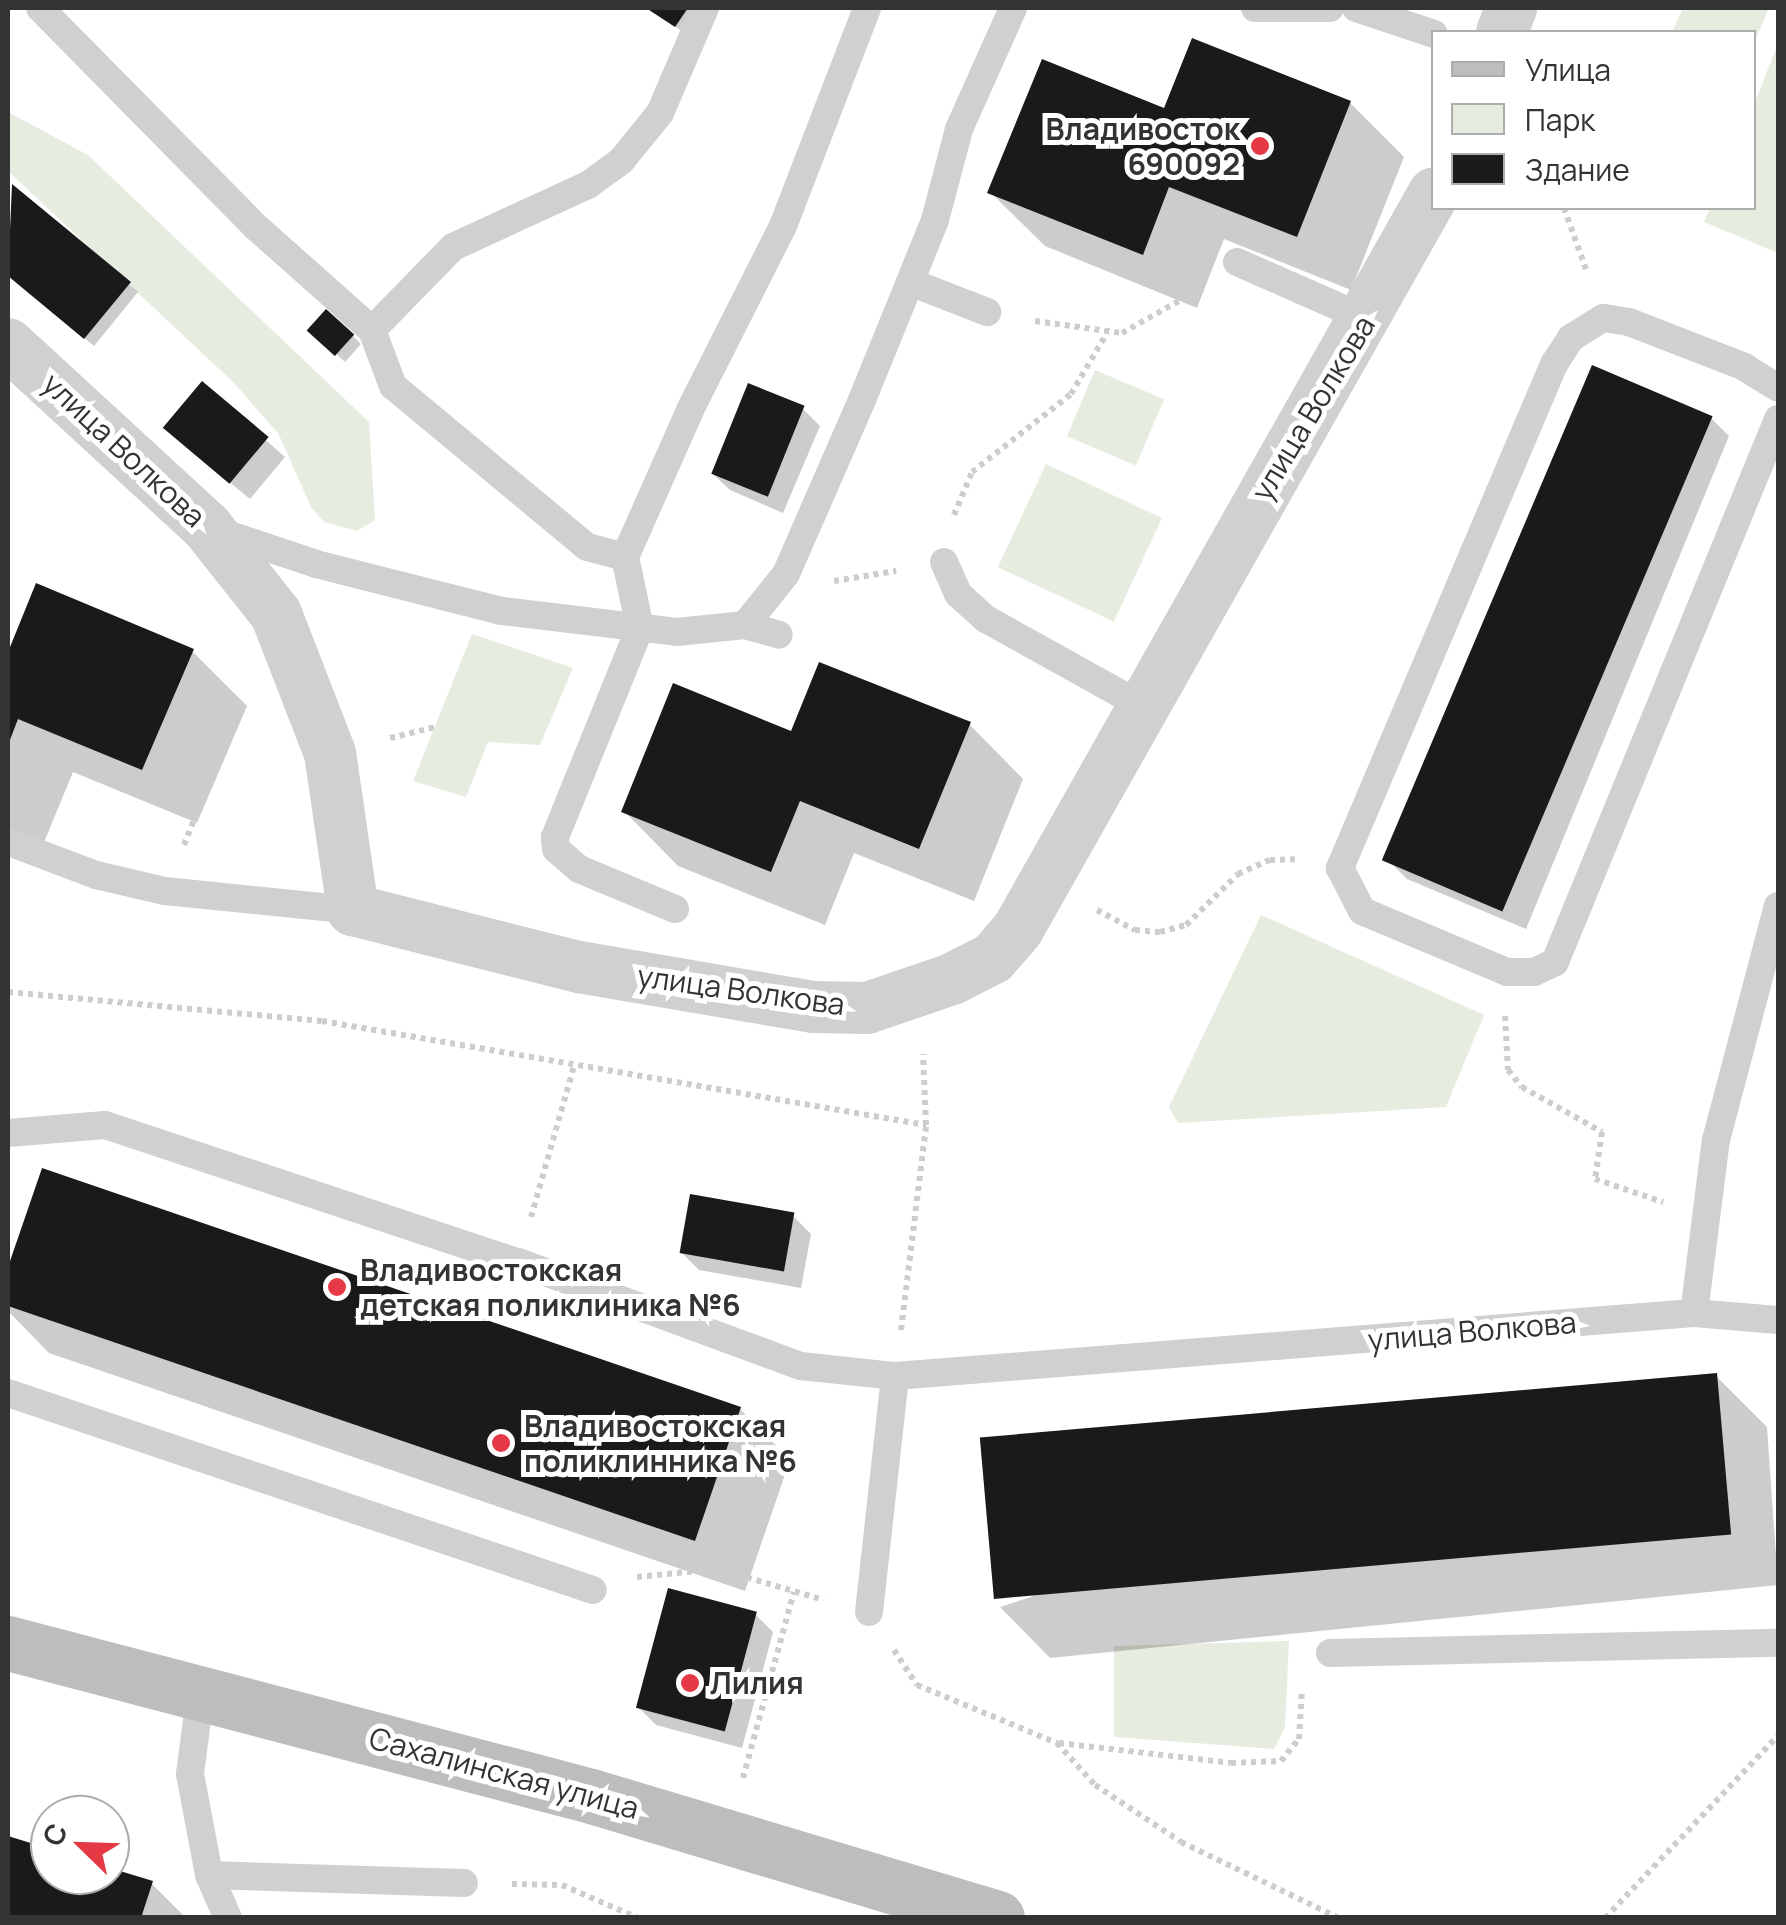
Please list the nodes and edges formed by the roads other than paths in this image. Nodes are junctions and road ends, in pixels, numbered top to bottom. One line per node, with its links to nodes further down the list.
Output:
1 (40, 8): 14 (lane)
2 (704, 8): 14 (lane)
3 (867, 8): 19 (lane)
4 (1013, 8): 11 (lane)
5 (1254, 8): 6 (lane)
6 (1330, 8)
7 (1356, 8): 8 (lane)
8 (1431, 33)
9 (1431, 199): 13 (street, улица Волкова)
10 (1236, 262): 13 (lane)
11 (910, 282): 12 (lane); 21 (lane)
12 (987, 312)
13 (1366, 319): 24 (street, улица Волкова)
14 (372, 330): 19 (lane)
15 (8, 344): 18 (street, улица Волкова)
16 (1778, 388): 17 (lane)
17 (1778, 418)
18 (207, 527): 22 (lane); 27 (street, улица Волкова)
19 (625, 557): 22 (lane)
20 (944, 562): 24 (lane)
21 (745, 625): 22 (lane); 23 (lane)
22 (640, 628): 28 (lane)
23 (779, 635)
24 (1142, 706): 27 (street, улица Волкова)
25 (14, 844): 27 (lane)
26 (1778, 906): 30 (lane)
27 (353, 910)
28 (675, 910)
29 (8, 1132): 32 (lane, улица Волкова)
30 (1694, 1313): 31 (lane, улица Волкова); 32 (lane, улица Волкова)
31 (1778, 1320)
32 (895, 1376): 35 (lane)
33 (8, 1394): 34 (lane)
34 (593, 1590)
35 (869, 1612)
36 (8, 1643): 39 (main road, Сахалинская улица)
37 (1778, 1644): 38 (lane)
38 (1330, 1652)
39 (201, 1690): 40 (lane); 43 (main road, Сахалинская улица)
40 (209, 1875): 41 (lane); 42 (lane)
41 (464, 1883)
42 (228, 1918)
43 (997, 1918)

